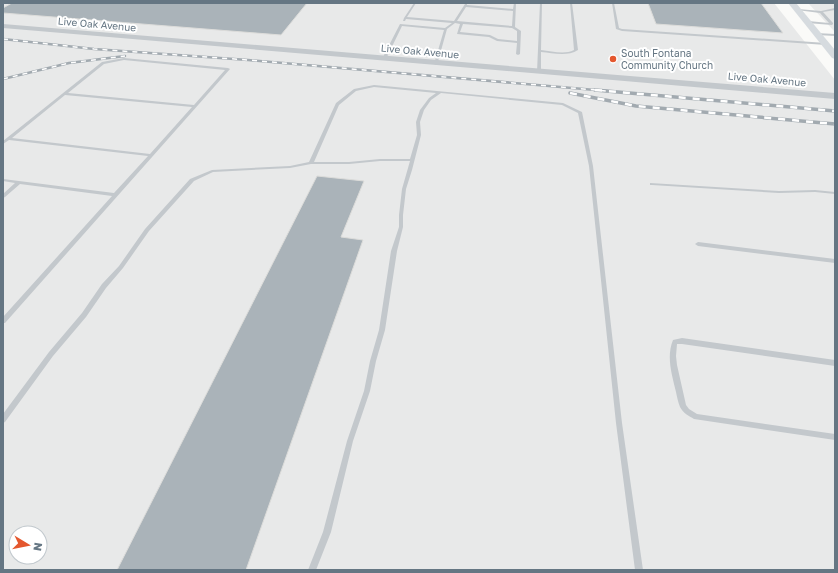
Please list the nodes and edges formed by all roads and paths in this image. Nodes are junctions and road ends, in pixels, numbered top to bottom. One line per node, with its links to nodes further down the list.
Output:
1 (415, 3): 13 (lane)
2 (468, 3): 8 (lane)
3 (515, 3): 10 (lane)
4 (541, 3): 26 (lane)
5 (571, 3): 26 (lane)
6 (613, 3): 25 (lane)
7 (792, 3): 11 (main road)
8 (465, 6): 10 (lane); 14 (lane)
9 (835, 9): 12 (lane)
10 (515, 10): 19 (lane)
11 (798, 10): 12 (lane); 16 (main road)
12 (821, 12): 16 (lane)
13 (405, 18): 14 (lane); 17 (lane)
14 (455, 22): 15 (lane); 21 (lane)
15 (462, 23): 19 (lane); 24 (lane)
16 (809, 24): 20 (lane); 22 (main road)
17 (401, 25): 21 (lane); 29 (lane)
18 (3, 26): 29 (street, Live Oak Avenue)
19 (513, 27): 24 (lane)
20 (835, 28)
21 (446, 29): 30 (lane)
22 (817, 34): 23 (lane); 25 (main road)
23 (835, 35)
24 (518, 42): 27 (lane)
25 (826, 44): 28 (main road)
26 (540, 51): 31 (lane)
27 (518, 54)
28 (835, 56)
29 (384, 59): 30 (street, Live Oak Avenue)
30 (436, 64): 31 (street, Live Oak Avenue)
31 (539, 72): 34 (street, Live Oak Avenue)
32 (440, 92): 39 (lane); 40 (lane); 54 (lane)
33 (65, 94): 35 (lane); 35 (lane); 36 (lane)
34 (835, 96)
35 (195, 106): 38 (lane)
36 (8, 139): 37 (lane); 38 (lane)
37 (3, 143)
38 (152, 155): 45 (lane)
39 (412, 160): 40 (lane); 53 (lane)
40 (311, 163): 51 (lane)
41 (3, 180): 42 (lane)
42 (19, 182): 45 (lane); 46 (lane)
43 (652, 184): 44 (lane)
44 (835, 193)
45 (116, 195): 49 (lane)
46 (3, 196)
47 (698, 244): 48 (lane)
48 (835, 261)
49 (3, 321)
50 (835, 363): 52 (lane)
51 (3, 420)
52 (835, 437)
53 (312, 570)
54 (639, 570)

